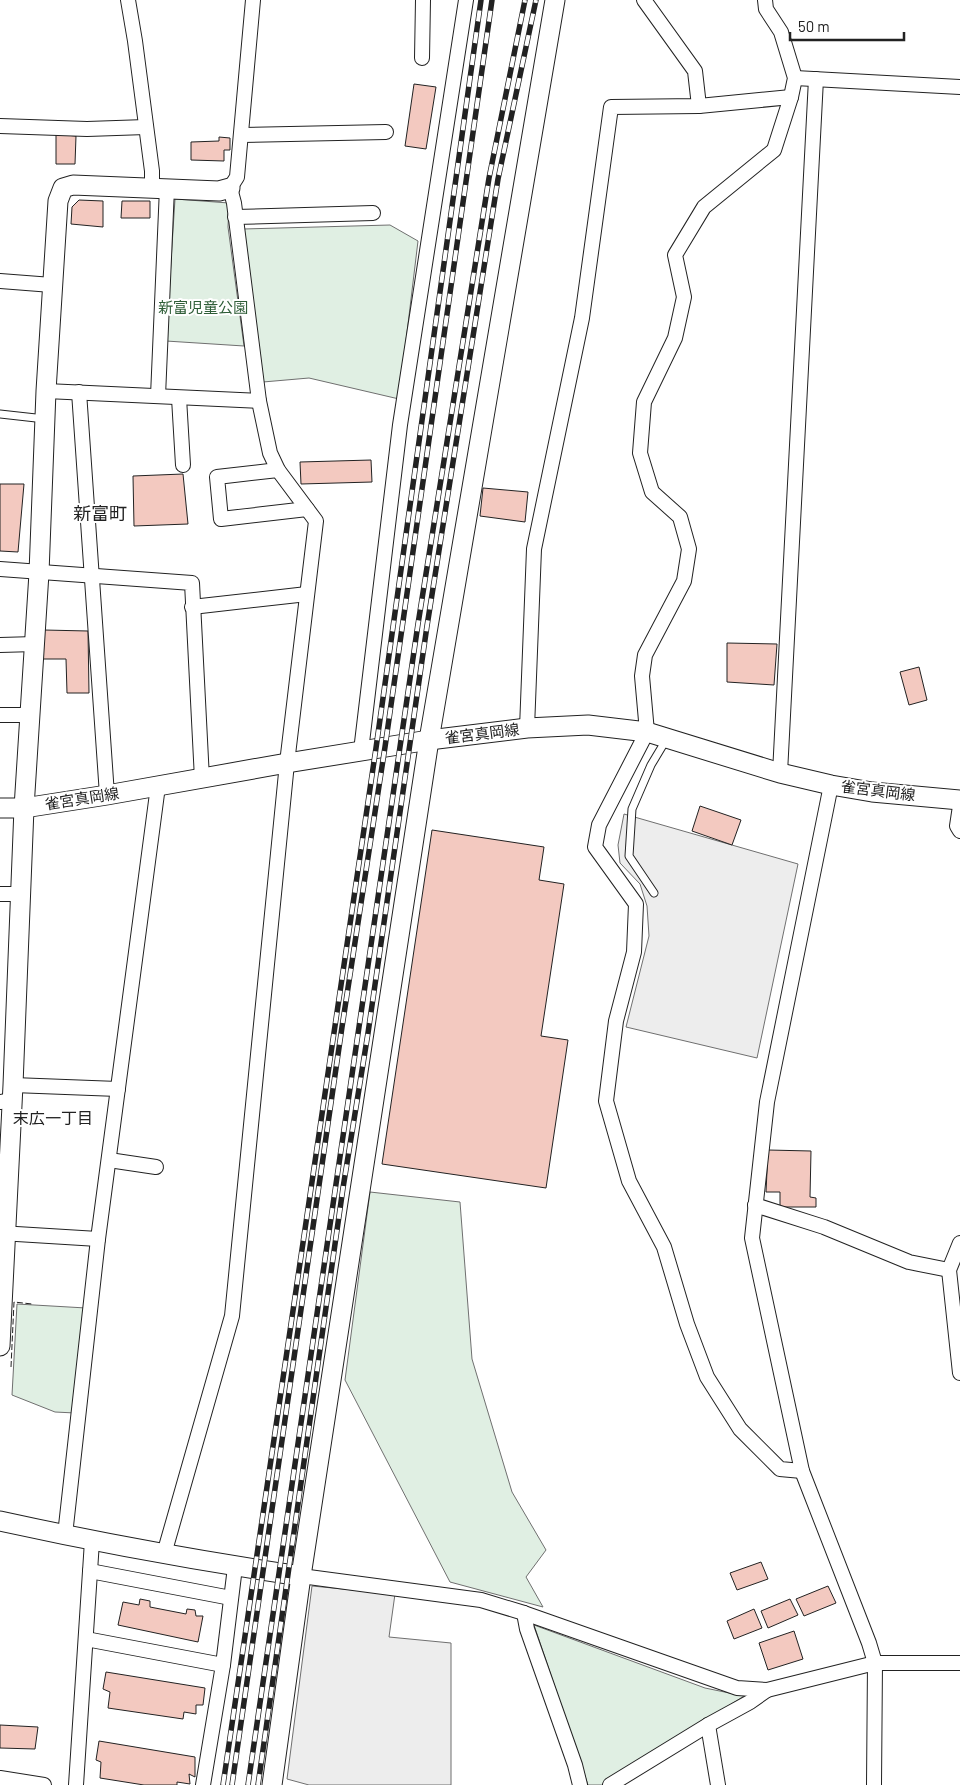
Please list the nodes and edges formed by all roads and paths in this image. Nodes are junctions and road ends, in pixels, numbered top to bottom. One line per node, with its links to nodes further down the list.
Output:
1 (128, 0): 15 (street)
2 (253, 0): 17 (street)
3 (423, 0): 8 (street)
4 (466, 0): 47 (street)
5 (555, 0): 46 (street)
6 (644, 0): 13 (street)
7 (765, 0): 9 (street)
8 (422, 58)
9 (796, 78): 10 (street); 12 (street)
10 (816, 79): 11 (street); 49 (street)
11 (960, 87)
12 (791, 97): 13 (street); 44 (street)
13 (699, 106): 43 (street)
14 (0, 126): 15 (street)
15 (146, 128): 18 (street)
16 (386, 132): 17 (street)
17 (241, 134): 19 (street)
18 (159, 187): 19 (street); 23 (street); 26 (street)
19 (230, 188): 21 (street)
20 (373, 213): 21 (street)
21 (235, 217): 28 (street)
22 (0, 281): 23 (street)
23 (52, 285): 24 (street)
24 (46, 391): 25 (street); 30 (street)
25 (79, 392): 26 (street); 36 (street)
26 (158, 396): 27 (street)
27 (179, 398): 28 (street); 31 (street)
28 (259, 401): 32 (street)
29 (0, 414): 30 (lane)
30 (46, 419): 35 (street)
31 (183, 465)
32 (278, 470): 33 (street); 33 (street)
33 (306, 509): 37 (street)
34 (0, 570): 35 (street)
35 (39, 573): 36 (street); 39 (street)
36 (92, 576): 38 (street); 53 (street)
37 (307, 594): 38 (street); 48 (street)
38 (192, 607): 50 (street)
39 (35, 644): 40 (street); 42 (street)
40 (0, 645)
41 (0, 715): 42 (street)
42 (30, 715): 57 (street)
43 (528, 728): 44 (street, 雀宮真岡線); 46 (street, 雀宮真岡線)
44 (647, 732): 45 (street, 雀宮真岡線); 73 (street)
45 (667, 738): 49 (street, 雀宮真岡線); 61 (lane)
46 (429, 740): 47 (street, 雀宮真岡線); 80 (street)
47 (361, 751): 48 (street, 雀宮真岡線)
48 (287, 763): 50 (street, 雀宮真岡線); 77 (street)
49 (780, 773): 51 (street, 雀宮真岡線)
50 (202, 779): 52 (street, 雀宮真岡線)
51 (831, 785): 54 (street, 雀宮真岡線); 66 (street)
52 (158, 786): 53 (street, 雀宮真岡線); 62 (street)
53 (107, 795): 57 (street, 雀宮真岡線)
54 (960, 800)
55 (960, 806): 58 (street)
56 (0, 808): 57 (street, 雀宮真岡線)
57 (24, 808): 60 (street)
58 (960, 831)
59 (0, 894): 60 (street)
60 (21, 894): 63 (street)
61 (654, 894)
62 (118, 1089): 63 (street); 64 (street)
63 (9, 1096): 67 (street)
64 (109, 1160): 65 (street); 68 (street)
65 (156, 1167)
66 (755, 1205): 70 (street); 73 (street)
67 (3, 1234): 68 (street); 71 (street)
68 (98, 1239): 75 (street)
69 (960, 1243): 70 (street)
70 (949, 1270): 72 (street)
71 (0, 1346)
72 (960, 1373)
73 (802, 1471): 85 (street)
74 (0, 1520): 75 (street)
75 (65, 1535): 76 (street)
76 (92, 1541): 77 (street); 79 (street)
77 (164, 1554): 78 (street)
78 (235, 1567): 80 (street); 81 (street)
79 (90, 1571): 81 (street); 83 (street)
80 (302, 1576): 82 (street); 93 (street)
81 (231, 1598): 86 (street)
82 (524, 1613): 87 (street); 94 (street)
83 (86, 1638): 86 (street); 91 (street)
84 (960, 1663): 85 (street)
85 (875, 1664): 87 (street); 97 (street)
86 (223, 1665): 92 (street)
87 (766, 1690): 88 (street)
88 (708, 1725): 95 (street); 96 (street)
89 (0, 1778): 90 (street)
90 (44, 1785)
91 (76, 1785)
92 (203, 1785)
93 (272, 1785)
94 (580, 1785)
95 (610, 1785)
96 (718, 1785)
97 (874, 1785)

